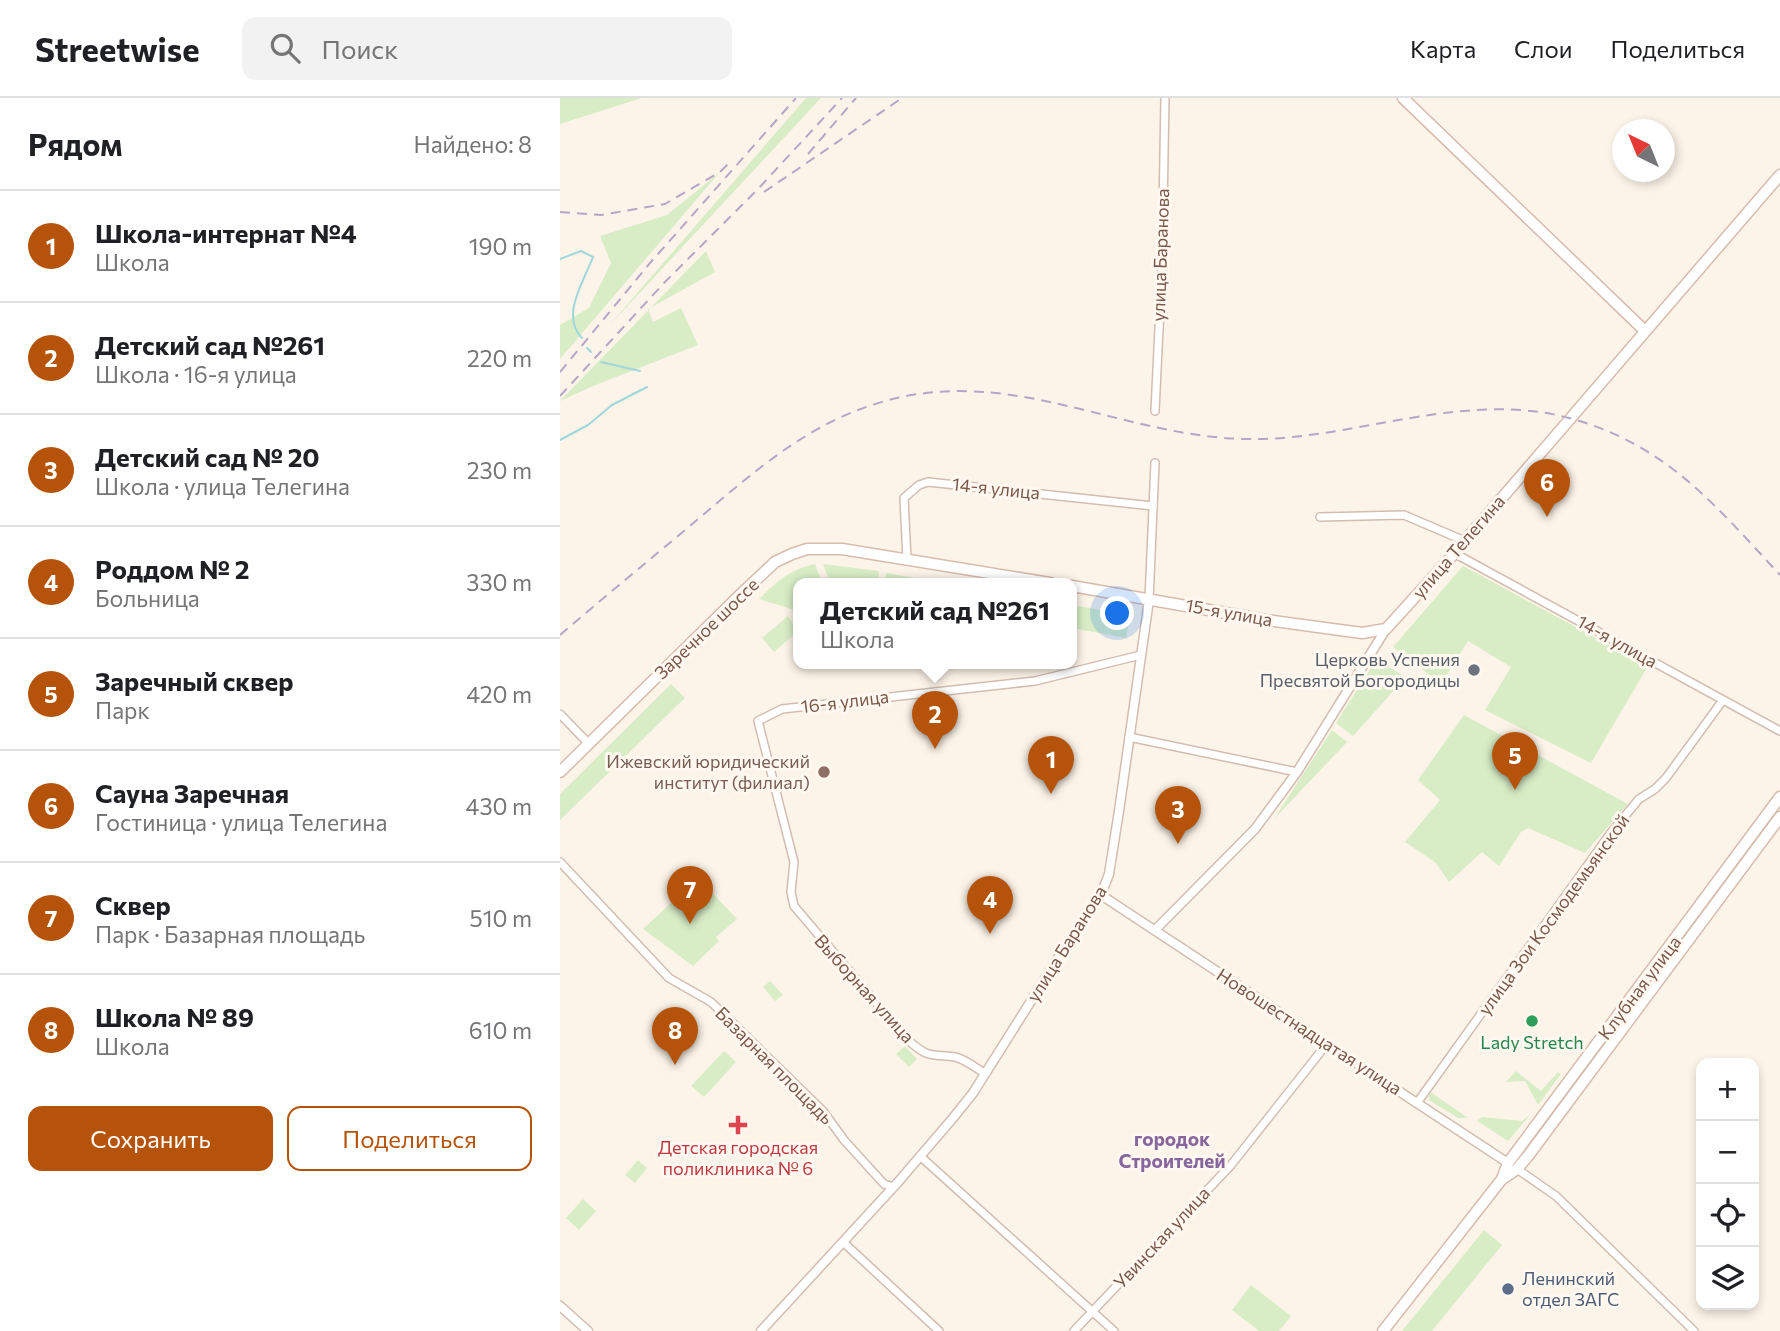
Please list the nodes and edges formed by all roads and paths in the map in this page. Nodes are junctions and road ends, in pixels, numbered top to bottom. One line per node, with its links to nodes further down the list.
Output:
1 (1165, 98): 5 (street, улица Баранова)
2 (1403, 98): 4 (main road)
3 (1780, 175): 4 (main road, улица Телегина)
4 (1645, 331): 9 (main road, улица Телегина)
5 (1155, 411)
6 (1155, 463): 7 (street, улица Баранова)
7 (1153, 506): 11 (street, 14-я улица); 14 (street, улица Баранова)
8 (1320, 517): 9 (street)
9 (1465, 541): 10 (main road, улица Телегина)
10 (1454, 554): 15 (main road, улица Телегина); 17 (street, 14-я улица)
11 (907, 559): 12 (main road); 22 (main road, Заречное шоссе)
12 (1019, 578)
13 (1077, 587): 14 (main road, 15-я улица)
14 (1149, 600): 15 (main road, 15-я улица); 16 (street, улица Баранова)
15 (1386, 629): 24 (street, улица Телегина)
16 (1141, 655): 19 (street, 16-я улица); 21 (street, улица Баранова)
17 (1723, 700): 20 (street, 14-я улица); 32 (street, улица Зои Космодемьянской)
18 (560, 713): 22 (street)
19 (758, 721): 31 (street, Выборная улица)
20 (1780, 731)
21 (1129, 737): 24 (street); 28 (street, улица Баранова)
22 (589, 744): 23 (main road, Заречное шоссе)
23 (560, 772)
24 (1297, 772): 29 (street, улица Телегина)
25 (1780, 797): 34 (main road, Клубная улица)
26 (1780, 817): 34 (main road, Клубная улица)
27 (560, 862): 35 (street, Базарная площадь)
28 (1101, 895): 29 (street, Новошестнадцатая улица); 31 (street, улица Баранова)
29 (1155, 930): 30 (street, Новошестнадцатая улица)
30 (1326, 1045): 32 (street, Новошестнадцатая улица); 38 (street, Увинская улица)
31 (985, 1073): 33 (street, улица Баранова)
32 (1416, 1103): 34 (street, Новошестнадцатая улица)
33 (920, 1156): 35 (street, улица Баранова); 38 (street)
34 (1513, 1166): 44 (main road, Клубная улица); 45 (street)
35 (893, 1187): 36 (street, улица Баранова)
36 (843, 1242): 40 (street, улица Баранова); 41 (street)
37 (560, 1306): 39 (street)
38 (1092, 1311): 42 (street, Увинская улица); 43 (street)
39 (588, 1331)
40 (761, 1331)
41 (939, 1331)
42 (1074, 1331)
43 (1114, 1331)
44 (1383, 1331)
45 (1694, 1331)

